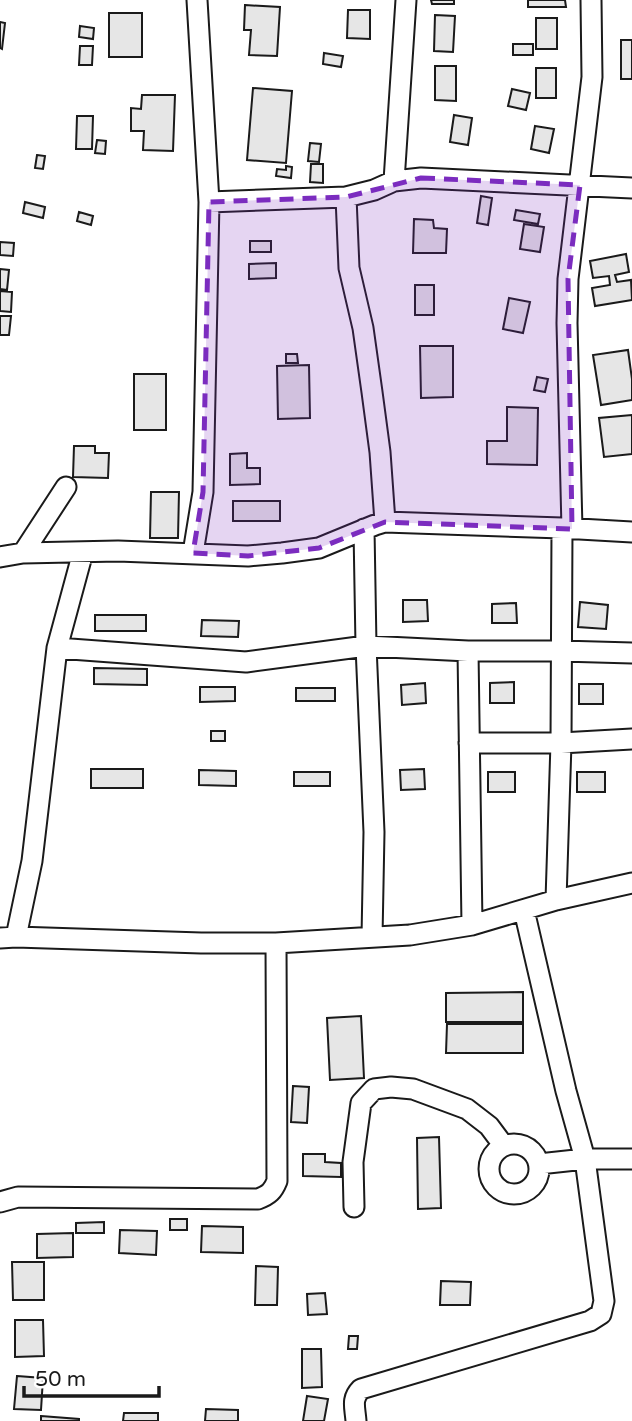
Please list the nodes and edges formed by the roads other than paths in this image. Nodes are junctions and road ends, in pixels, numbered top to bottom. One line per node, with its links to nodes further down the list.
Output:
1 (197, 0): 8 (street)
2 (406, 0): 4 (street)
3 (591, 0): 5 (street)
4 (394, 181): 5 (street); 7 (street)
5 (580, 185): 6 (street); 11 (street)
6 (632, 188)
7 (346, 197): 8 (street); 10 (street)
8 (209, 202): 16 (street)
9 (66, 487): 14 (street)
10 (385, 522): 11 (street); 12 (street)
11 (567, 528): 13 (street); 21 (street)
12 (364, 529): 16 (street); 18 (street)
13 (632, 532)
14 (23, 552): 15 (street); 17 (street)
15 (83, 552): 16 (street); 19 (street)
16 (193, 553)
17 (0, 557)
18 (366, 646): 19 (street); 20 (street); 31 (street)
19 (57, 648): 30 (street)
20 (468, 651): 21 (street); 24 (street)
21 (561, 651): 22 (street); 25 (street)
22 (632, 653)
23 (632, 740): 25 (street)
24 (469, 743): 25 (street); 29 (street)
25 (561, 743): 27 (street)
26 (632, 883): 27 (street)
27 (556, 900): 28 (street)
28 (524, 910): 29 (street); 34 (street)
29 (472, 925): 31 (street)
30 (8, 937): 32 (street)
31 (372, 937): 32 (street)
32 (276, 943): 37 (street)
33 (504, 1146): 36 (street); 36 (street); 38 (street)
34 (585, 1158): 35 (street); 36 (street); 39 (street)
35 (632, 1159)
36 (538, 1164)
37 (0, 1202)
38 (354, 1207)
39 (356, 1421)

